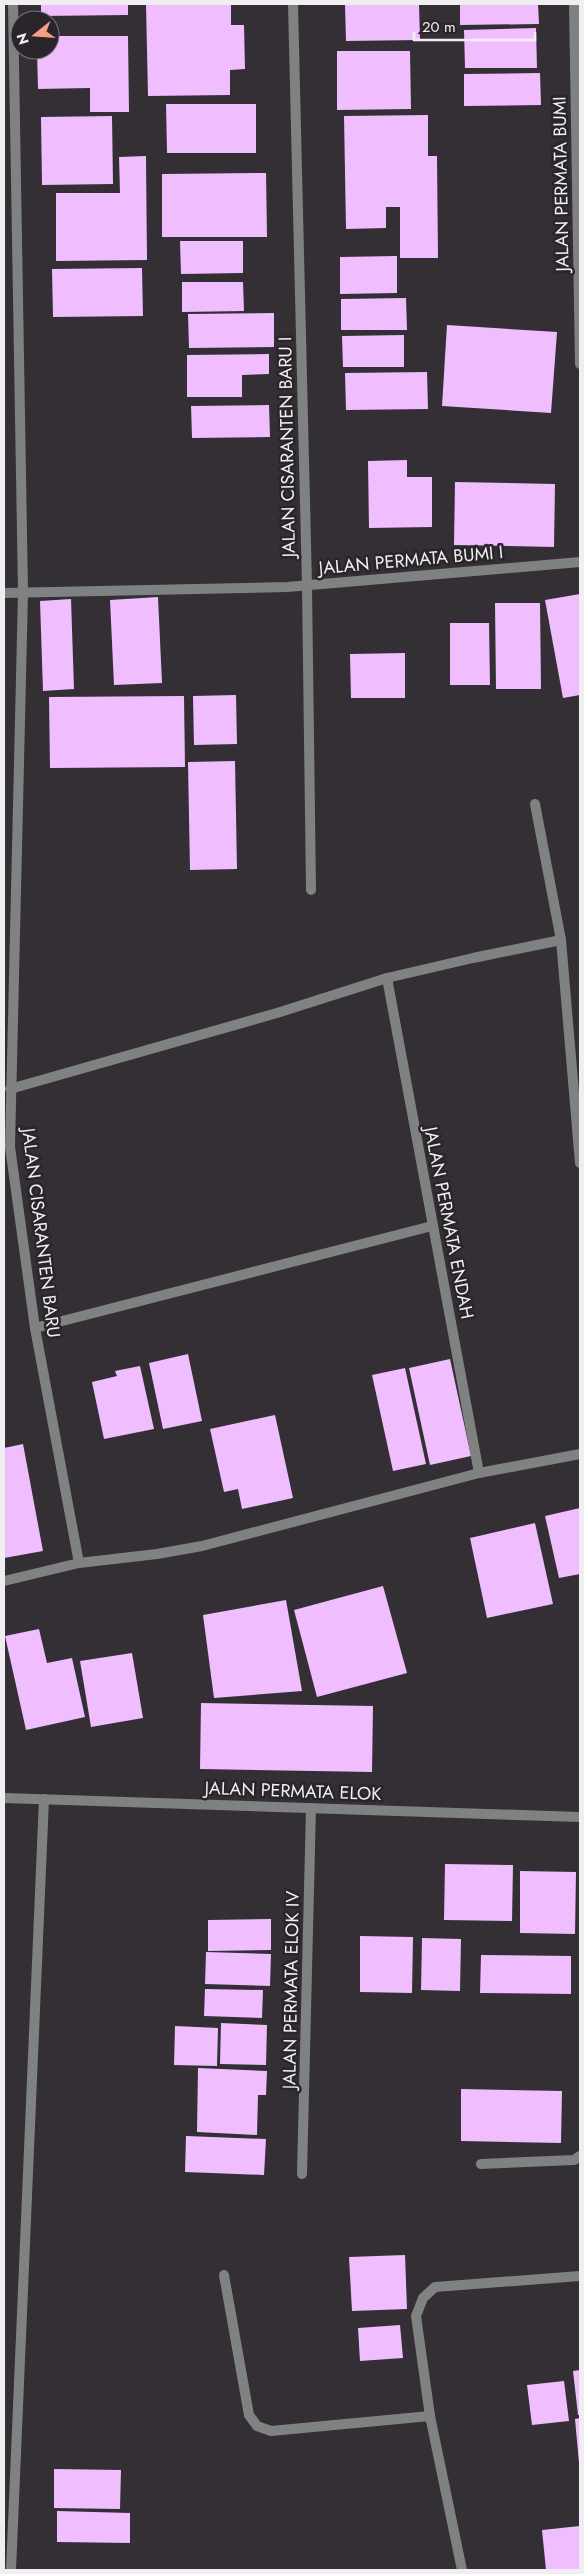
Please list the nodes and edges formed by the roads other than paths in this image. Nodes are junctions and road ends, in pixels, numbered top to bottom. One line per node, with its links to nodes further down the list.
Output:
1 (13, 4): 7 (street, JALAN CISARANTEN BARU)
2 (293, 4): 6 (street, JALAN CISARANTEN BARU I)
3 (574, 4): 4 (street, JALAN PERMATA BUMI)
4 (580, 364)
5 (580, 562): 6 (street, JALAN PERMATA BUMI I)
6 (306, 585): 7 (street, JALAN PERMATA BUMI I); 10 (street, JALAN CISARANTEN BARU I)
7 (23, 592): 8 (street, JALAN PERMATA BUMI I); 13 (street, JALAN CISARANTEN BARU)
8 (4, 593)
9 (535, 804): 11 (street)
10 (311, 890)
11 (561, 940): 12 (street); 14 (street)
12 (387, 978): 13 (street); 15 (street, JALAN PERMATA ENDAH)
13 (10, 1089): 16 (street, JALAN CISARANTEN BARU)
14 (580, 1163)
15 (432, 1226): 16 (street); 18 (street, JALAN PERMATA ENDAH)
16 (35, 1328): 19 (street, JALAN CISARANTEN BARU)
17 (580, 1454): 18 (street)
18 (479, 1473): 19 (street)
19 (79, 1563): 20 (street)
20 (4, 1581)
21 (4, 1798): 22 (street, JALAN PERMATA ELOK)
22 (44, 1799): 23 (street, JALAN PERMATA ELOK); 31 (street)
23 (311, 1808): 24 (street, JALAN PERMATA ELOK); 27 (street, JALAN PERMATA ELOK IV)
24 (580, 1818)
25 (580, 2156): 26 (street)
26 (481, 2164)
27 (302, 2174)
28 (224, 2275): 30 (street)
29 (580, 2276): 30 (street)
30 (430, 2416): 32 (street)
31 (11, 2570)
32 (462, 2570)

